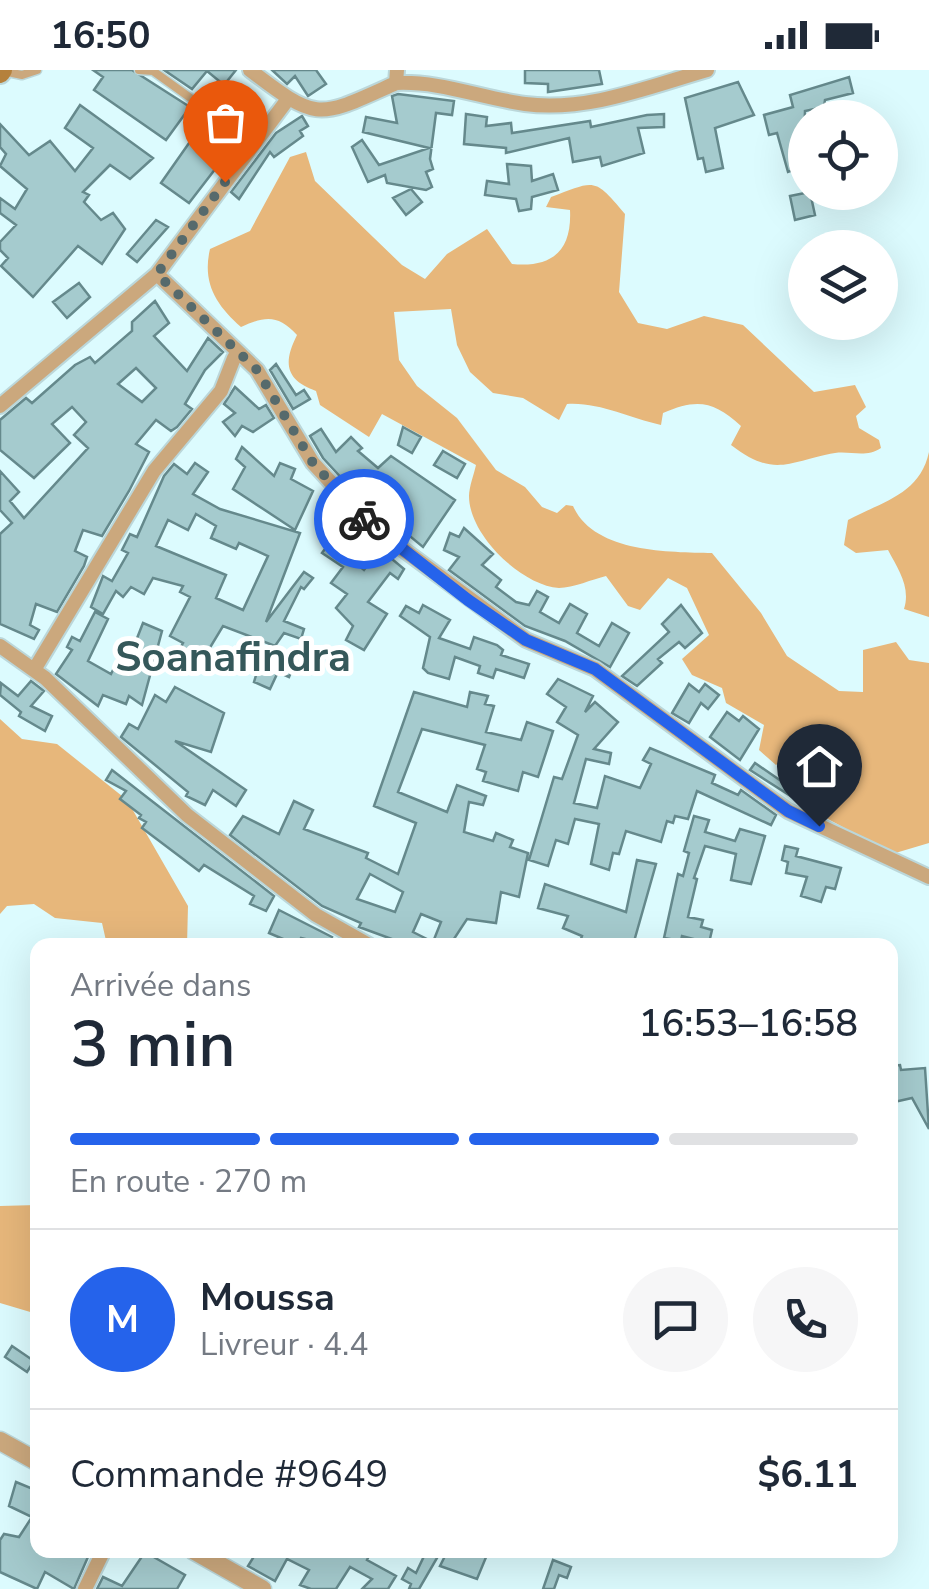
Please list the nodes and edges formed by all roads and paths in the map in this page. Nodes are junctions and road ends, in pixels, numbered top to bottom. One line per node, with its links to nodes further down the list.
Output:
1 (37, 70): 5 (lane)
2 (139, 70): 9 (lane)
3 (250, 70): 8 (street)
4 (707, 70): 6 (street)
5 (1, 71)
6 (671, 75): 7 (street)
7 (397, 76): 8 (street)
8 (288, 99): 10 (street)
9 (203, 107)
10 (157, 274): 12 (street); 15 (street)
11 (234, 358): 14 (street)
12 (0, 406)
13 (0, 646): 14 (street)
14 (34, 670): 16 (street)
15 (929, 877)
16 (356, 938)
17 (0, 1441): 18 (street)
18 (30, 1458)
19 (100, 1558): 21 (street)
20 (207, 1558): 22 (street)
21 (85, 1589)
22 (262, 1589)

